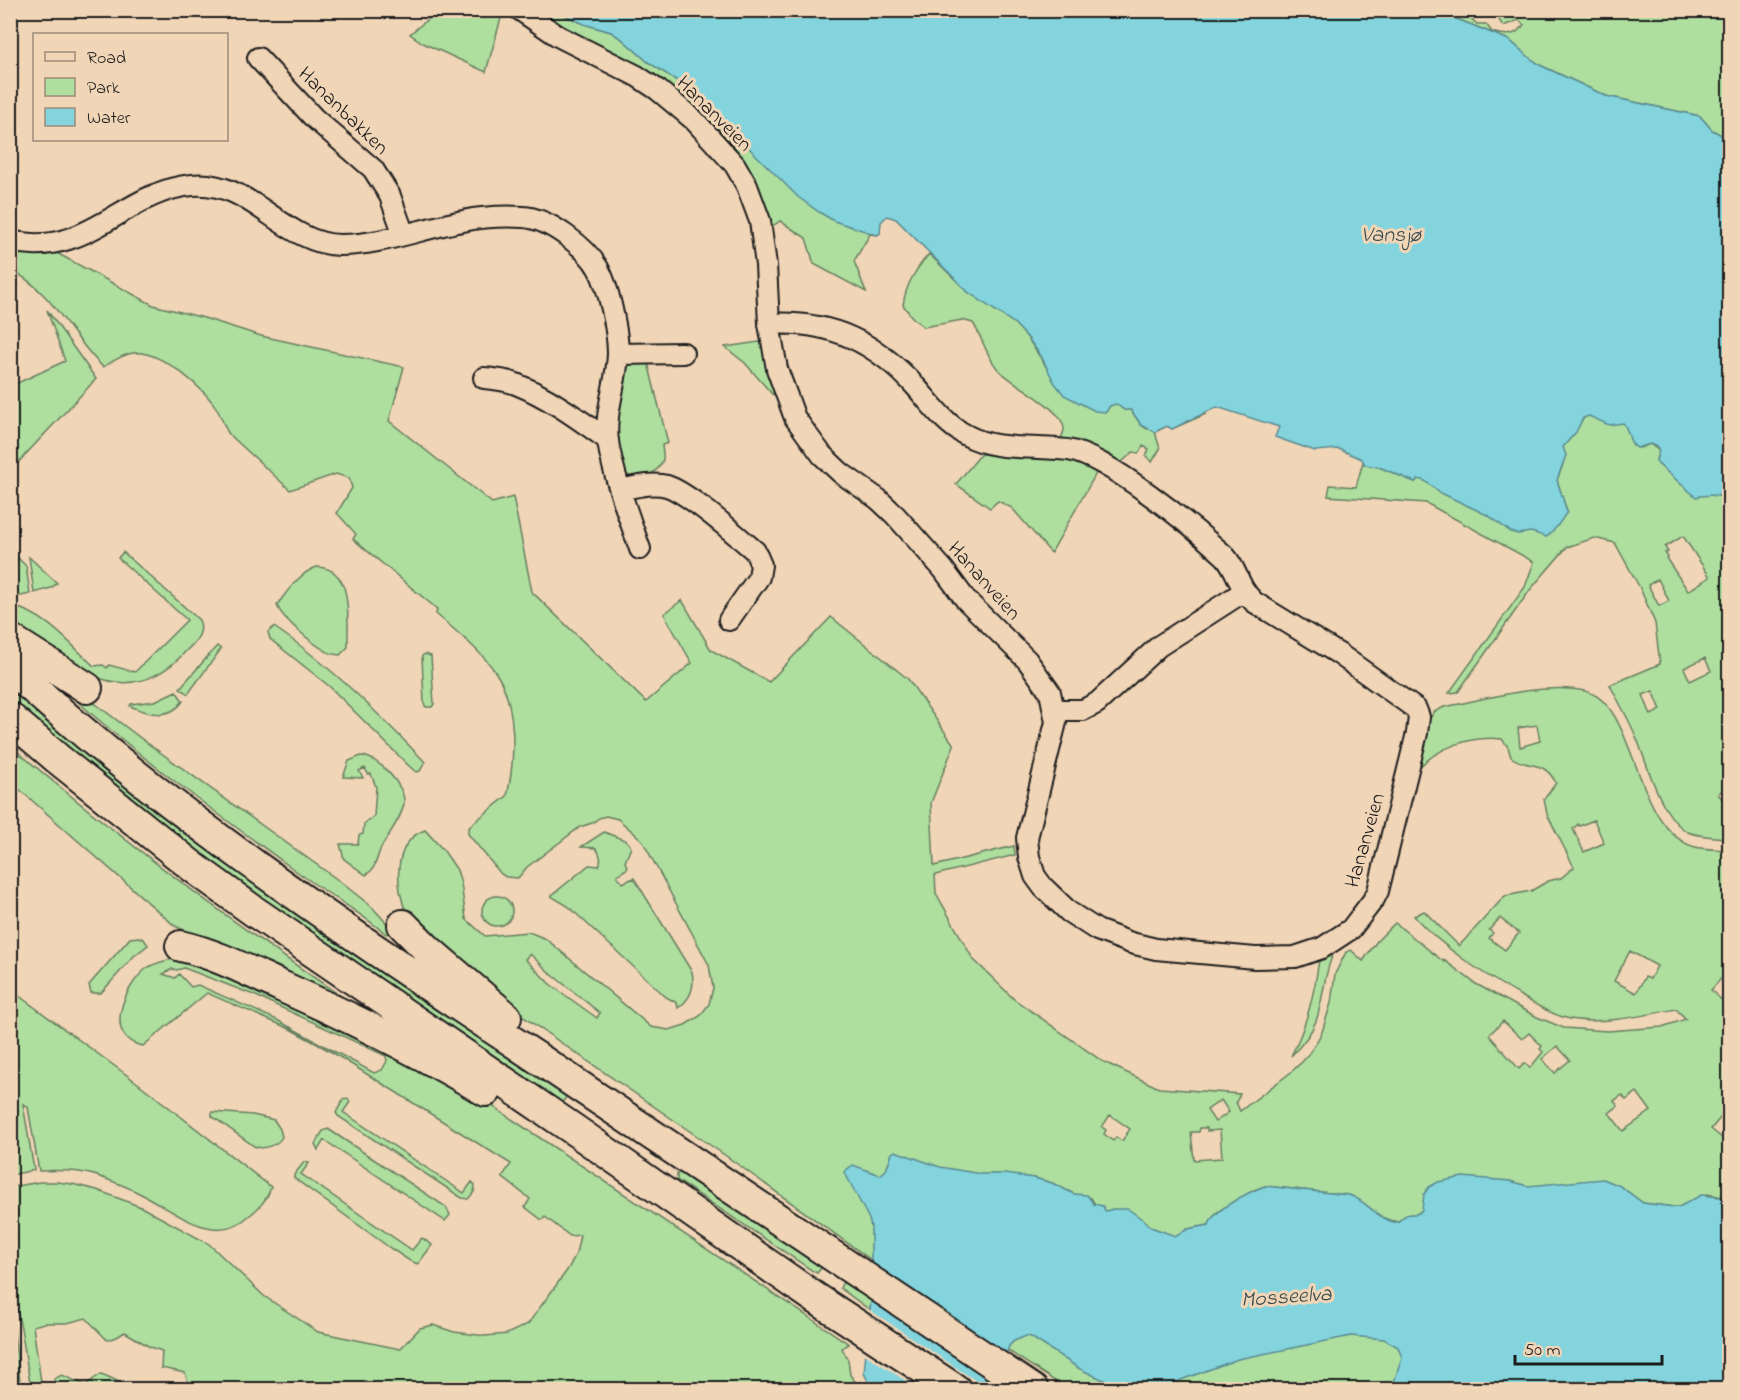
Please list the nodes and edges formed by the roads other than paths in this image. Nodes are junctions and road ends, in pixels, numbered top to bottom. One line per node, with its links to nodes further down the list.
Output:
1 (520, 10): 5 (street, Hananveien)
2 (258, 58): 3 (street, Hananbakken)
3 (404, 235): 4 (street); 7 (street)
4 (10, 241)
5 (769, 324): 12 (street); 17 (street, Hananveien)
6 (683, 352): 7 (street)
7 (618, 354): 9 (street)
8 (484, 378): 9 (street)
9 (608, 441): 10 (street)
10 (620, 490): 11 (street); 13 (street)
11 (640, 549)
12 (1243, 592): 17 (street); 17 (street, Hananveien)
13 (729, 620)
14 (10, 639): 16 (highway)
15 (10, 667): 21 (highway)
16 (87, 688)
17 (1055, 710)
18 (10, 718): 22 (highway)
19 (403, 925): 21 (highway)
20 (181, 946): 22 (highway)
21 (539, 1059): 24 (highway)
22 (573, 1129): 23 (highway)
23 (956, 1389)
24 (1033, 1389)

